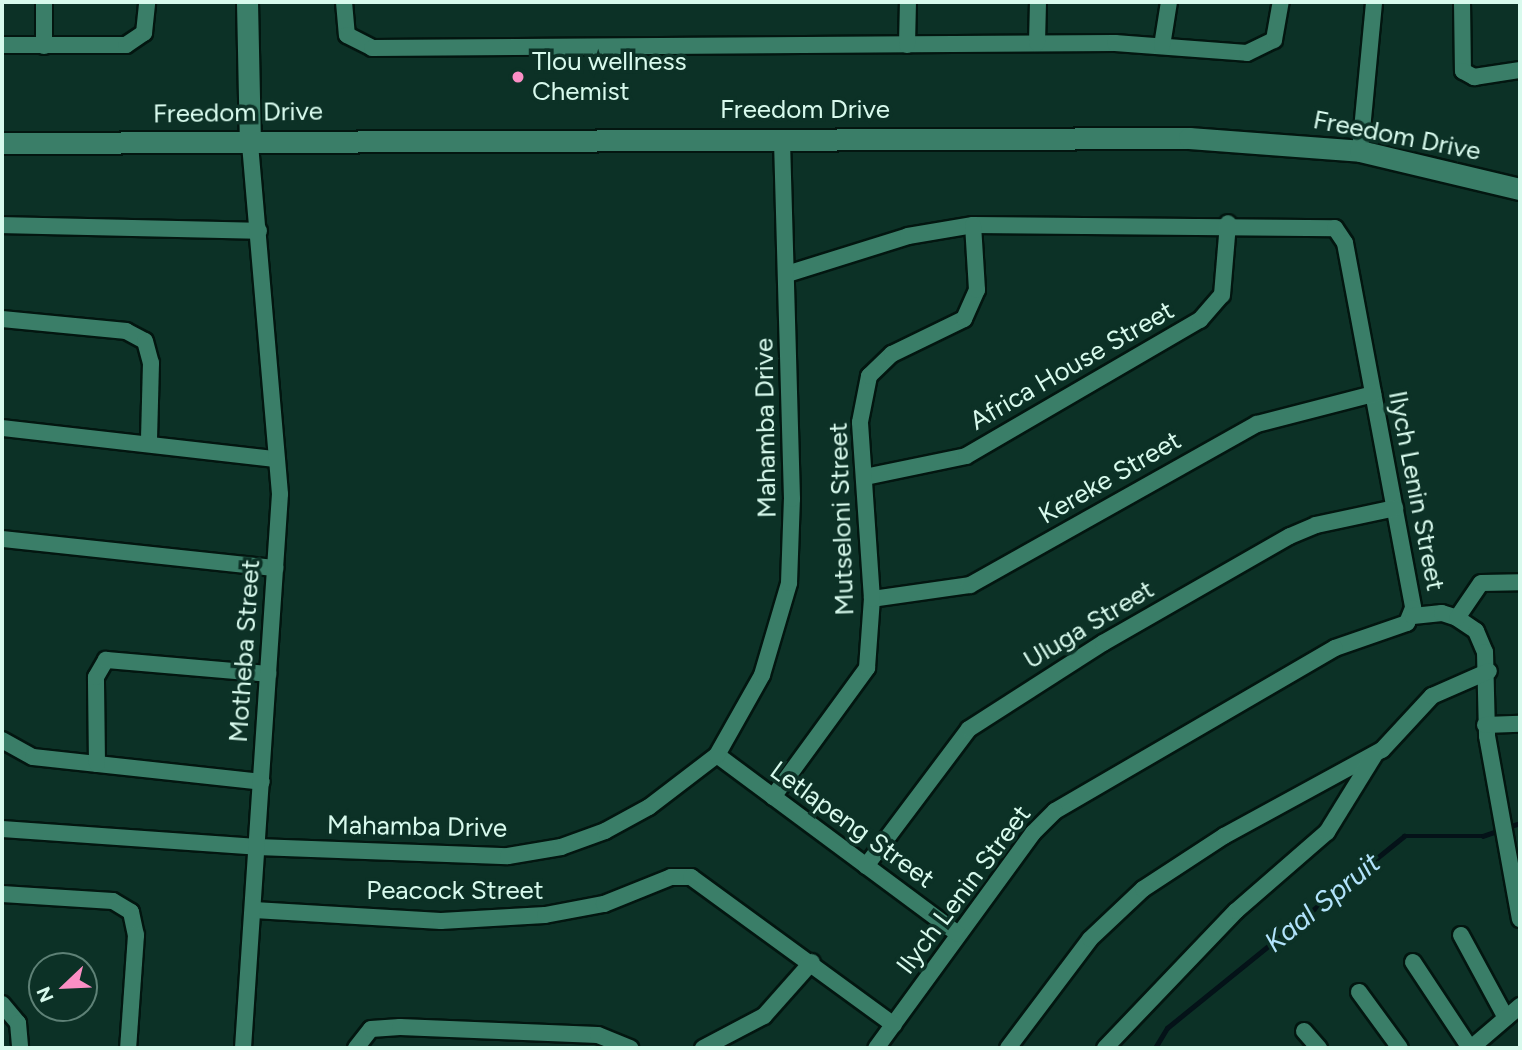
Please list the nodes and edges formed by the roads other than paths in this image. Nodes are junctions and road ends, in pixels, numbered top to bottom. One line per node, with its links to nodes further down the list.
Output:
1 (44, 2): 14 (street)
2 (147, 2): 14 (street)
3 (247, 2): 18 (street)
4 (344, 2): 13 (street)
5 (908, 2): 13 (street)
6 (1038, 2): 11 (street)
7 (1169, 2): 15 (street)
8 (1280, 2): 15 (street)
9 (1374, 2): 20 (street)
10 (1462, 2): 16 (street)
11 (1037, 43): 13 (street); 15 (street)
12 (2, 45): 14 (street)
13 (908, 45)
14 (44, 46)
15 (1162, 46)
16 (1520, 70)
17 (782, 138): 18 (street, Freedom Drive); 20 (street, Freedom Drive); 26 (street, Mahamba Drive)
18 (250, 141): 19 (street, Freedom Drive); 25 (street, Motheba Street)
19 (2, 143)
20 (1360, 151): 21 (street, Freedom Drive)
21 (1520, 189)
22 (1228, 223): 24 (street, Ilych Lenin Street); 28 (street, Ilych Lenin Street); 32 (street, Africa House Street)
23 (2, 225): 25 (street)
24 (973, 225): 26 (street, Ilych Lenin Street); 32 (street, Mutseloni Street)
25 (259, 231): 31 (street, Motheba Street)
26 (787, 274): 46 (street, Mahamba Drive)
27 (2, 318): 30 (street)
28 (1373, 394): 33 (street, Ilych Lenin Street); 37 (street, Kereke Street)
29 (2, 428): 30 (street)
30 (149, 441): 31 (street)
31 (276, 459): 35 (street, Motheba Street)
32 (865, 477): 37 (street, Mutseloni Street)
33 (1395, 508): 38 (street, Ilych Lenin Street); 52 (street, Uluga Street)
34 (2, 539): 35 (street)
35 (275, 568): 41 (street, Motheba Street)
36 (1520, 582): 39 (street)
37 (872, 598): 49 (street, Mutseloni Street)
38 (1413, 616): 39 (street); 56 (street, Ilych Lenin Street)
39 (1457, 618): 40 (street)
40 (1489, 671): 43 (street); 45 (street)
41 (268, 674): 47 (street); 48 (street, Motheba Street)
42 (1520, 724): 43 (street)
43 (1485, 725): 54 (street)
44 (2, 740): 47 (street)
45 (1375, 754): 73 (street); 74 (street)
46 (717, 755): 49 (street, Letlapeng Street); 51 (street, Mahamba Drive)
47 (97, 764): 48 (street)
48 (262, 782): 51 (street, Motheba Street)
49 (773, 797): 52 (street, Letlapeng Street)
50 (2, 829): 51 (street, Mahamba Drive)
51 (257, 847): 55 (street, Motheba Street)
52 (866, 866): 56 (street, Letlapeng Street)
53 (2, 894): 67 (street)
54 (1519, 909)
55 (254, 910): 58 (street, Peacock Street); 68 (street, Motheba Street)
56 (958, 934): 64 (street, Ilych Lenin Street)
57 (1461, 935): 63 (street)
58 (811, 962): 64 (street, Peacock Street); 71 (street)
59 (1413, 962): 77 (street)
60 (1359, 992): 76 (street)
61 (2, 1004): 66 (street)
62 (1520, 1006): 63 (street)
63 (1506, 1018): 77 (street)
64 (894, 1025): 72 (street, Ilych Lenin Street)
65 (1304, 1031): 75 (street)
66 (20, 1048)
67 (128, 1048)
68 (243, 1048)
69 (356, 1048): 70 (street)
70 (630, 1048)
71 (703, 1048)
72 (876, 1048)
73 (1008, 1048)
74 (1105, 1048)
75 (1319, 1048)
76 (1400, 1048)
77 (1470, 1048)

